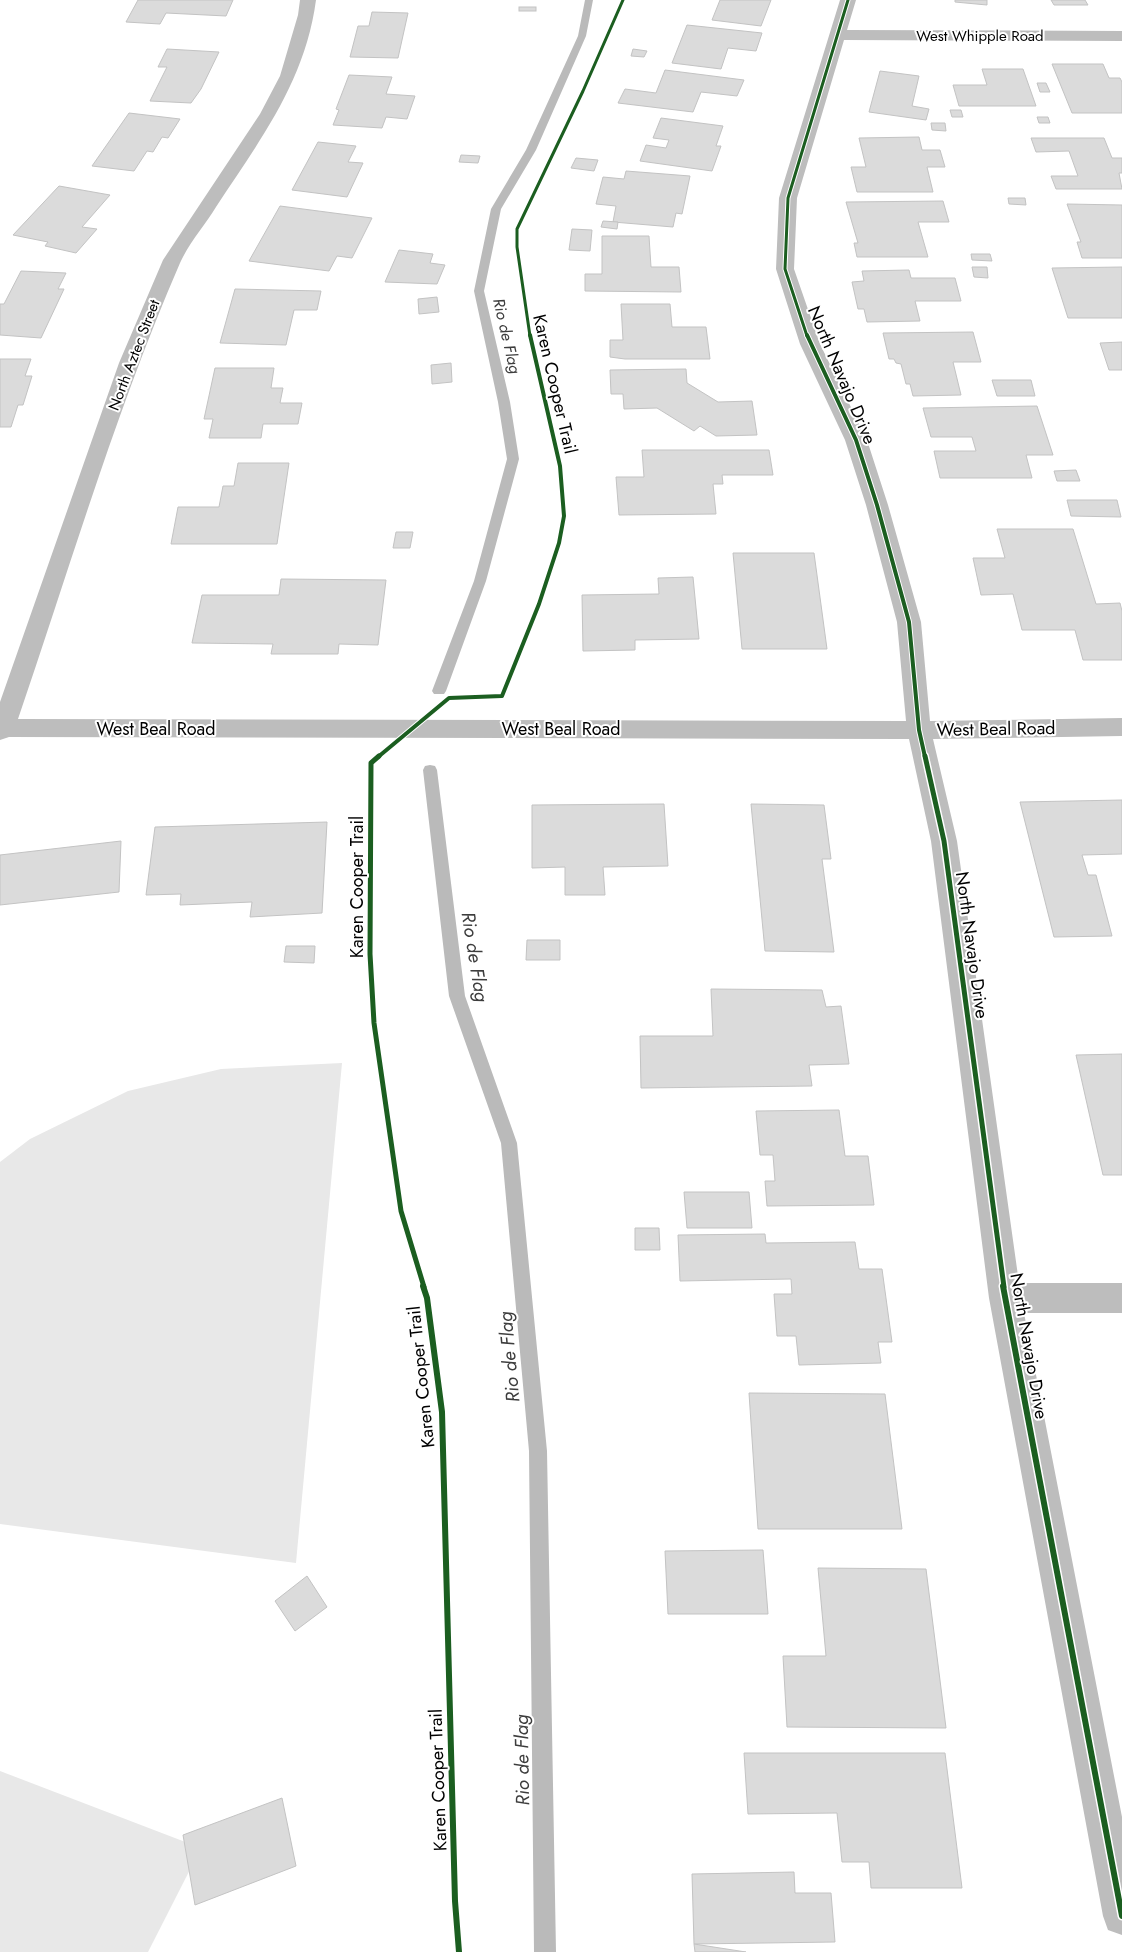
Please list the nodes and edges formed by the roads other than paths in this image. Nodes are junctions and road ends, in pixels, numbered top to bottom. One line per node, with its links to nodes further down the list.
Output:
1 (308, 0): 6 (street, North Aztec Street)
2 (848, 0): 3 (street, North Navajo Drive)
3 (837, 35): 4 (street, West Whipple Road); 7 (street, North Navajo Drive)
4 (1122, 36)
5 (1122, 727): 7 (street, West Beal Road)
6 (1, 729): 7 (street, West Beal Road)
7 (918, 730): 8 (street, North Navajo Drive)
8 (1005, 1298): 9 (street); 10 (street, North Navajo Drive)
9 (1122, 1298)
10 (1122, 1916)

